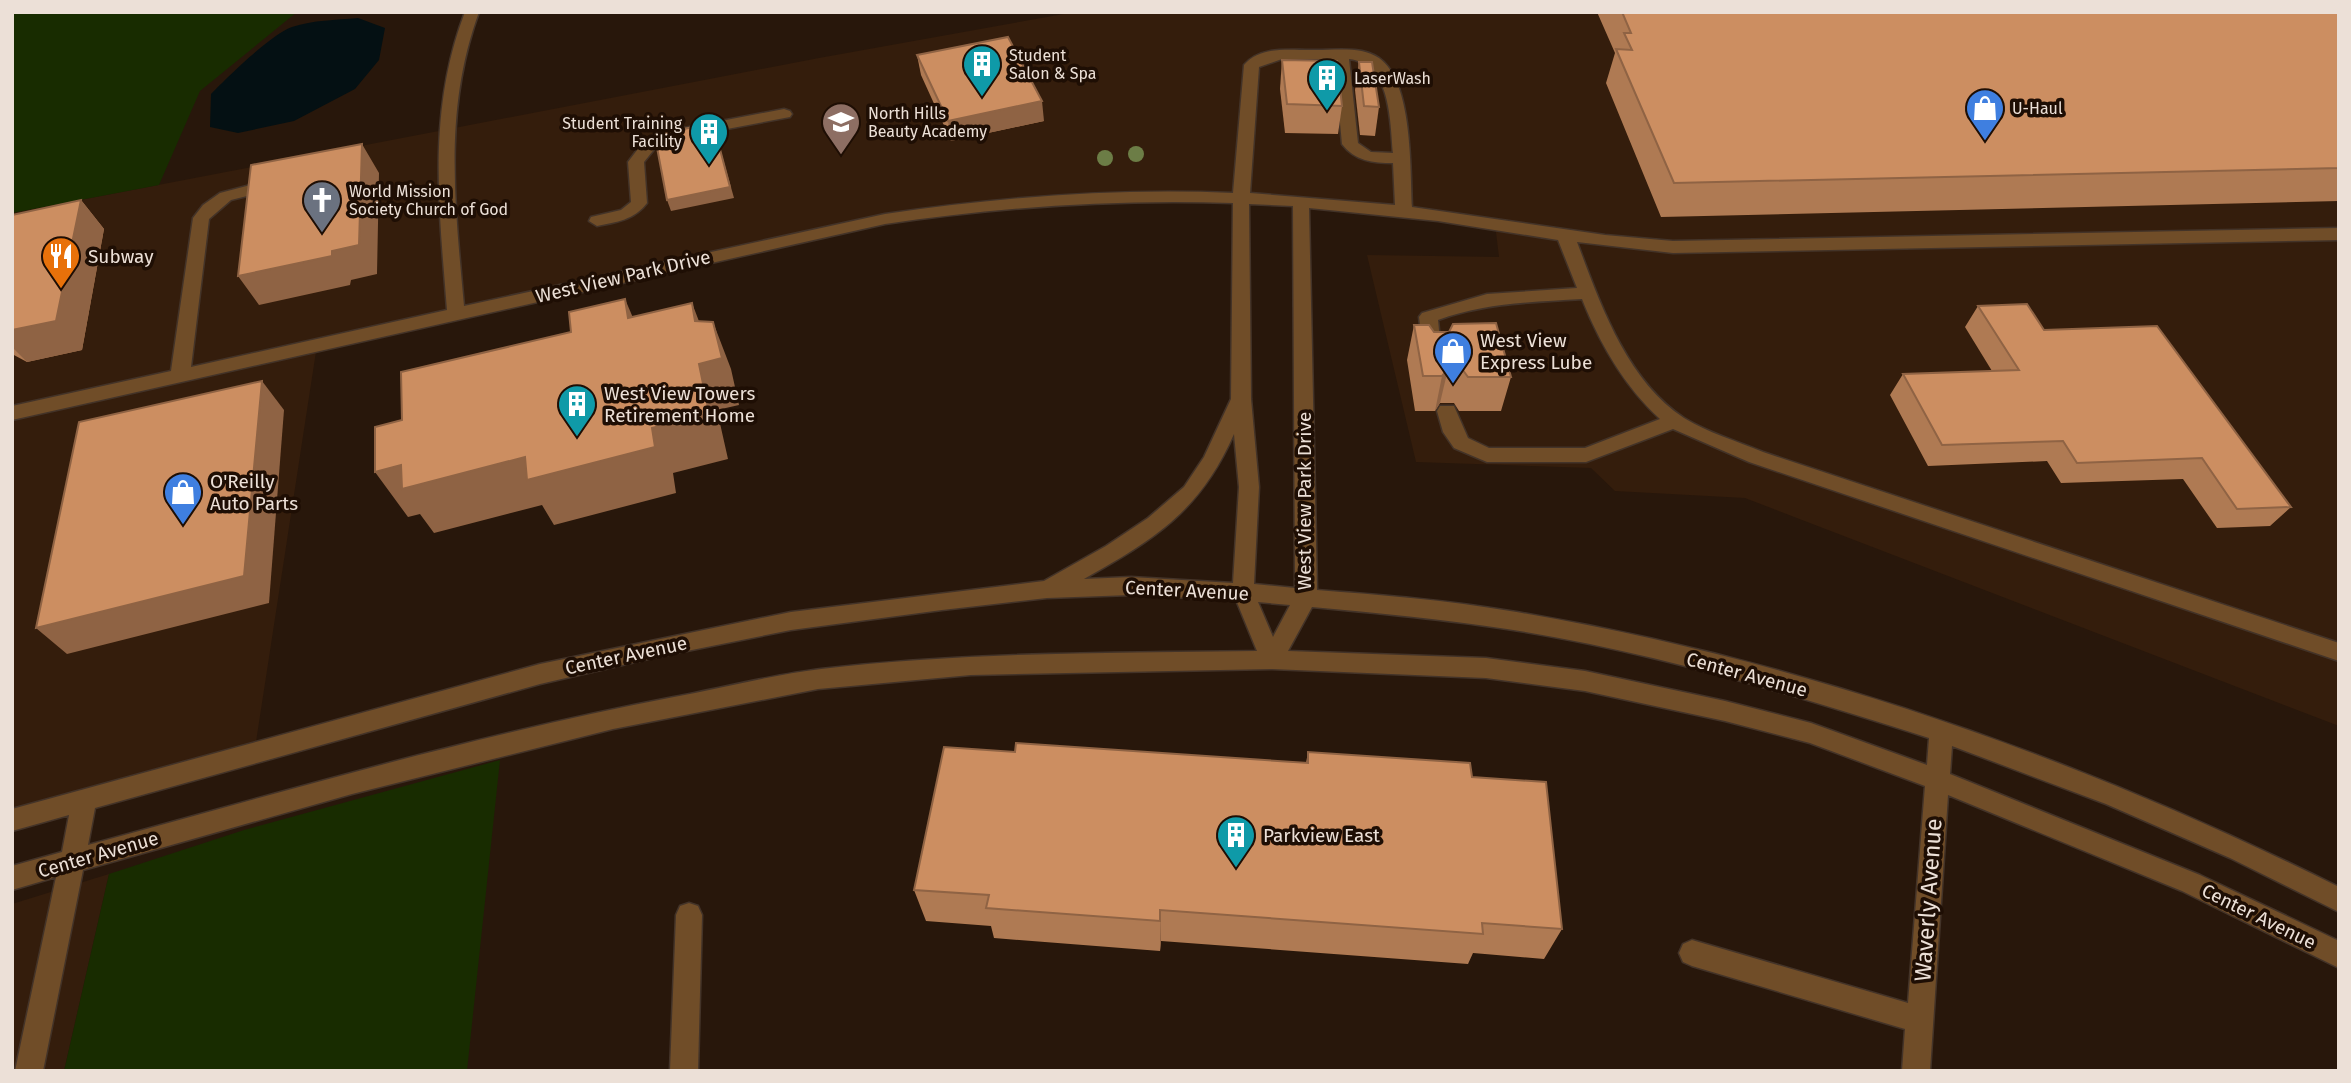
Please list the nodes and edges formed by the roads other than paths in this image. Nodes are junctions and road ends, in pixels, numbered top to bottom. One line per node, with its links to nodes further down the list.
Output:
1 (472, 12): 13 (street)
2 (1341, 56): 4 (street); 4 (street); 6 (street)
3 (785, 114): 9 (street)
4 (1399, 158): 8 (street)
5 (298, 178): 15 (street)
6 (1241, 200): 7 (street, West View Park Drive); 13 (street, West View Park Drive); 16 (street)
7 (1301, 203): 8 (street, West View Park Drive); 22 (street, West View Park Drive)
8 (1404, 211): 10 (street, West View Park Drive)
9 (597, 220)
10 (1565, 234): 11 (street, West View Park Drive); 12 (street)
11 (2339, 234)
12 (1589, 293): 14 (street); 19 (street)
13 (456, 314): 15 (street, West View Park Drive)
14 (1434, 359)
15 (180, 376): 18 (street, West View Park Drive)
16 (1241, 400): 20 (street); 21 (street)
17 (1447, 411): 19 (street)
18 (12, 413)
19 (1674, 421): 23 (street)
20 (1047, 589): 21 (street, Center Avenue); 27 (street, Center Avenue)
21 (1243, 592): 22 (street, Center Avenue); 24 (street)
22 (1306, 597): 24 (street, West View Park Drive); 25 (street, Center Avenue)
23 (2339, 652)
24 (1272, 660): 26 (street, Center Avenue); 29 (street, Center Avenue)
25 (1941, 730): 26 (street, Waverly Avenue); 31 (street, Center Avenue)
26 (1937, 779): 34 (street, Center Avenue); 35 (street, Waverly Avenue)
27 (85, 799): 28 (street, Center Avenue); 29 (street)
28 (12, 820)
29 (72, 861): 30 (street, Center Avenue); 36 (street)
30 (12, 878)
31 (2339, 900)
32 (690, 915): 37 (street)
33 (1692, 953): 35 (street)
34 (2339, 956)
35 (1919, 1020): 38 (street, Waverly Avenue)
36 (29, 1071)
37 (684, 1071)
38 (1916, 1071)

